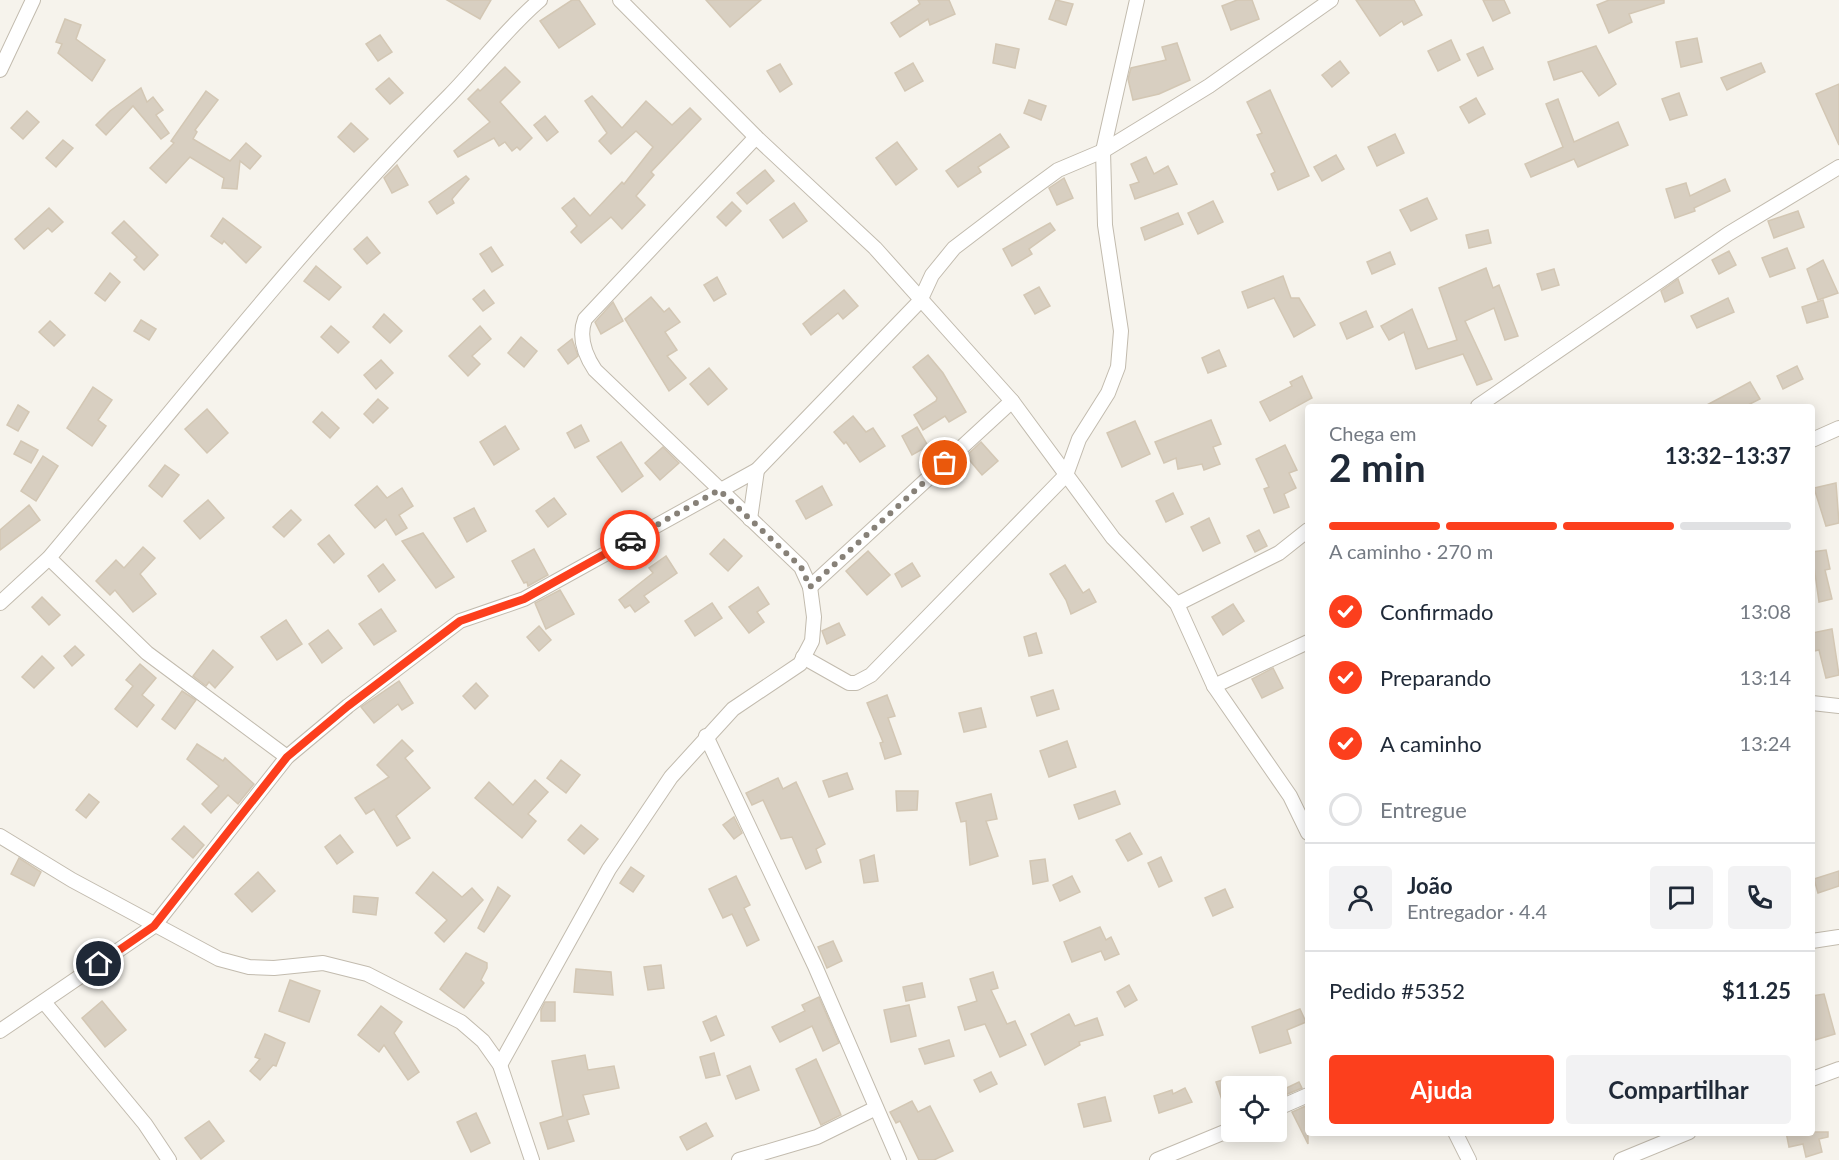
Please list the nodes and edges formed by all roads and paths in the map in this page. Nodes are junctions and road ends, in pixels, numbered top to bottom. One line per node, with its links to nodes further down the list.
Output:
1 (33, 0): 6 (street)
2 (540, 0): 20 (street)
3 (620, 0): 7 (street)
4 (1137, 0): 8 (street)
5 (1331, 0): 8 (street)
6 (0, 70)
7 (756, 137): 10 (street); 17 (street)
8 (1103, 151): 10 (street); 16 (street)
9 (1839, 167): 12 (street)
10 (920, 301): 11 (street); 15 (street)
11 (1012, 401): 16 (street); 21 (street)
12 (1481, 404)
13 (1839, 428): 14 (street)
14 (1815, 439)
15 (757, 470): 17 (street); 18 (street)
16 (1066, 475): 23 (street); 25 (street)
17 (719, 490): 18 (street); 30 (street)
18 (750, 519): 21 (street)
19 (1305, 532): 23 (street)
20 (49, 558): 22 (street); 30 (street)
21 (810, 587): 25 (street)
22 (0, 603)
23 (1178, 604): 26 (street)
24 (1305, 643): 26 (street)
25 (803, 657): 29 (street)
26 (1214, 686): 31 (street)
27 (1815, 703): 28 (street)
28 (1839, 706)
29 (706, 736): 38 (street); 43 (street)
30 (287, 757): 33 (street)
31 (1305, 824)
32 (0, 836): 33 (street)
33 (154, 926): 36 (street); 38 (street)
34 (1839, 937): 35 (street)
35 (1815, 941)
36 (44, 1002): 37 (street); 47 (street)
37 (0, 1031)
38 (500, 1065): 48 (street)
39 (1839, 1069): 40 (street)
40 (1815, 1078)
41 (1305, 1096): 42 (street)
42 (1287, 1104)
43 (876, 1108): 49 (street); 50 (street)
44 (1221, 1134): 51 (street)
45 (1457, 1136): 52 (street)
46 (1679, 1136): 53 (street)
47 (169, 1160)
48 (532, 1160)
49 (740, 1160)
50 (899, 1160)
51 (1157, 1160)
52 (1469, 1160)
53 (1621, 1160)

